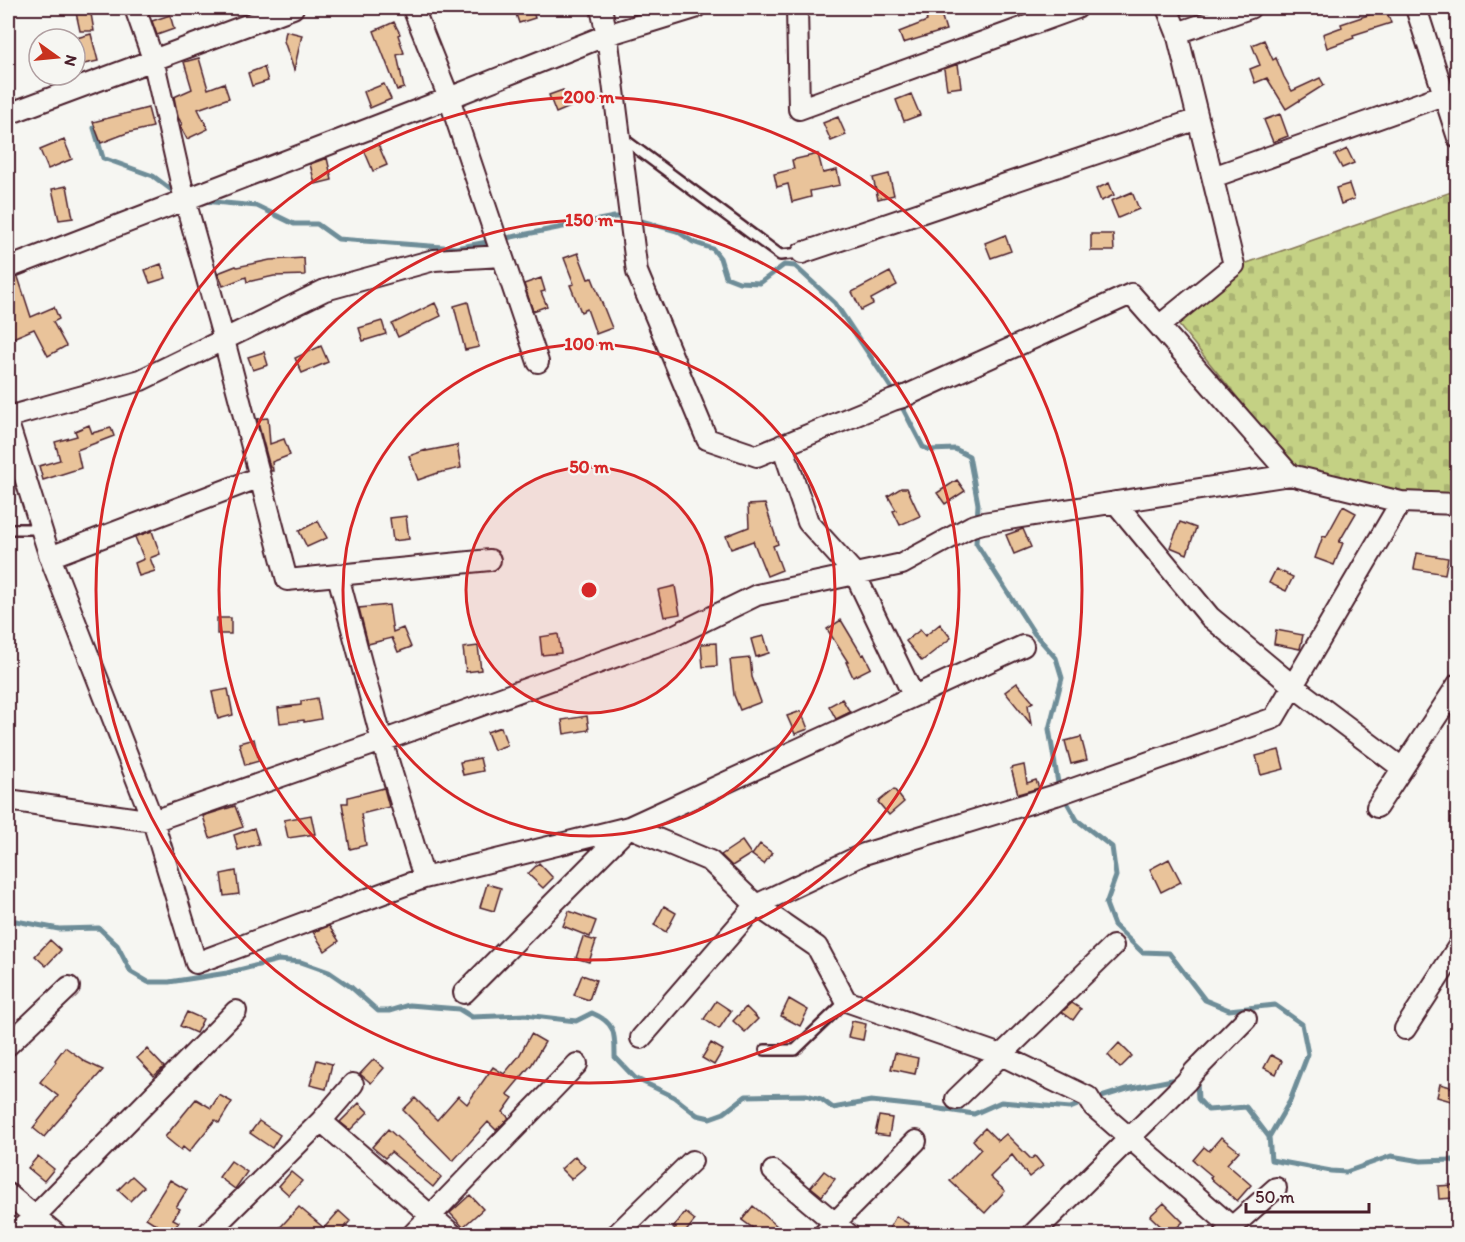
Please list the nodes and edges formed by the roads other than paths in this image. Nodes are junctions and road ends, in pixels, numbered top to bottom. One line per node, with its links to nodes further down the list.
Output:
1 (135, 8): 13 (street)
2 (293, 8): 13 (street)
3 (413, 8): 15 (street)
4 (601, 8): 12 (street)
5 (695, 8): 12 (street)
6 (797, 8): 7 (street)
7 (1077, 8)
8 (1167, 8): 11 (street)
9 (1250, 8): 11 (street)
10 (1416, 8): 14 (street)
11 (1177, 33): 17 (street)
12 (607, 35): 15 (street); 18 (street)
13 (153, 59): 16 (street); 21 (street)
14 (1443, 95): 19 (street); 20 (street)
15 (449, 98): 21 (street); 22 (street)
16 (8, 114)
17 (1198, 119): 20 (street); 23 (street)
18 (620, 135): 23 (lane); 30 (street)
19 (1458, 138)
20 (1213, 177): 25 (street)
21 (185, 200): 24 (street); 26 (street)
22 (499, 245): 26 (street); 27 (street)
23 (802, 254)
24 (8, 268)
25 (1159, 326): 30 (street); 31 (street)
26 (224, 340): 28 (street); 32 (street)
27 (538, 362)
28 (8, 417)
29 (8, 423): 37 (street)
30 (782, 445): 40 (street)
31 (1290, 475): 33 (street); 34 (street)
32 (260, 477): 38 (street); 41 (street)
33 (1114, 502): 40 (street); 44 (street)
34 (1401, 502): 35 (street); 44 (street)
35 (1458, 504)
36 (8, 529): 37 (lane)
37 (41, 529): 38 (street)
38 (50, 557): 50 (street)
39 (490, 560): 41 (street)
40 (855, 574): 45 (street); 46 (street)
41 (338, 576): 46 (street)
42 (1023, 646): 45 (street)
43 (1458, 684): 47 (street)
44 (1293, 686): 47 (street); 53 (street)
45 (913, 695): 51 (street)
46 (382, 741): 50 (street); 52 (street)
47 (1402, 768): 49 (street)
48 (8, 800): 50 (street)
49 (1377, 807)
50 (153, 821): 52 (street)
51 (629, 827): 52 (street); 53 (street); 57 (street)
52 (424, 878)
53 (756, 905): 58 (street); 62 (street)
54 (1113, 946): 65 (street)
55 (1458, 947): 61 (street)
56 (69, 987): 63 (street)
57 (464, 993)
58 (846, 1001): 64 (lane); 65 (street)
59 (236, 1011): 76 (street)
60 (1246, 1019): 70 (street)
61 (1405, 1029)
62 (641, 1038)
63 (8, 1045)
64 (765, 1050)
65 (1001, 1055): 68 (street); 70 (street)
66 (577, 1064): 77 (street)
67 (353, 1084): 69 (street)
68 (956, 1099)
69 (321, 1121): 77 (street); 82 (street)
70 (1131, 1137): 79 (street); 86 (street)
71 (916, 1141): 78 (street)
72 (692, 1161): 85 (street)
73 (773, 1171): 78 (street)
74 (1276, 1188): 79 (street)
75 (8, 1194): 76 (street)
76 (35, 1216): 80 (street); 81 (street)
77 (432, 1216): 83 (street); 84 (street)
78 (836, 1231)
79 (1228, 1231)
80 (15, 1234)
81 (56, 1234)
82 (207, 1234)
83 (413, 1234)
84 (452, 1234)
85 (617, 1234)
86 (1032, 1234)

